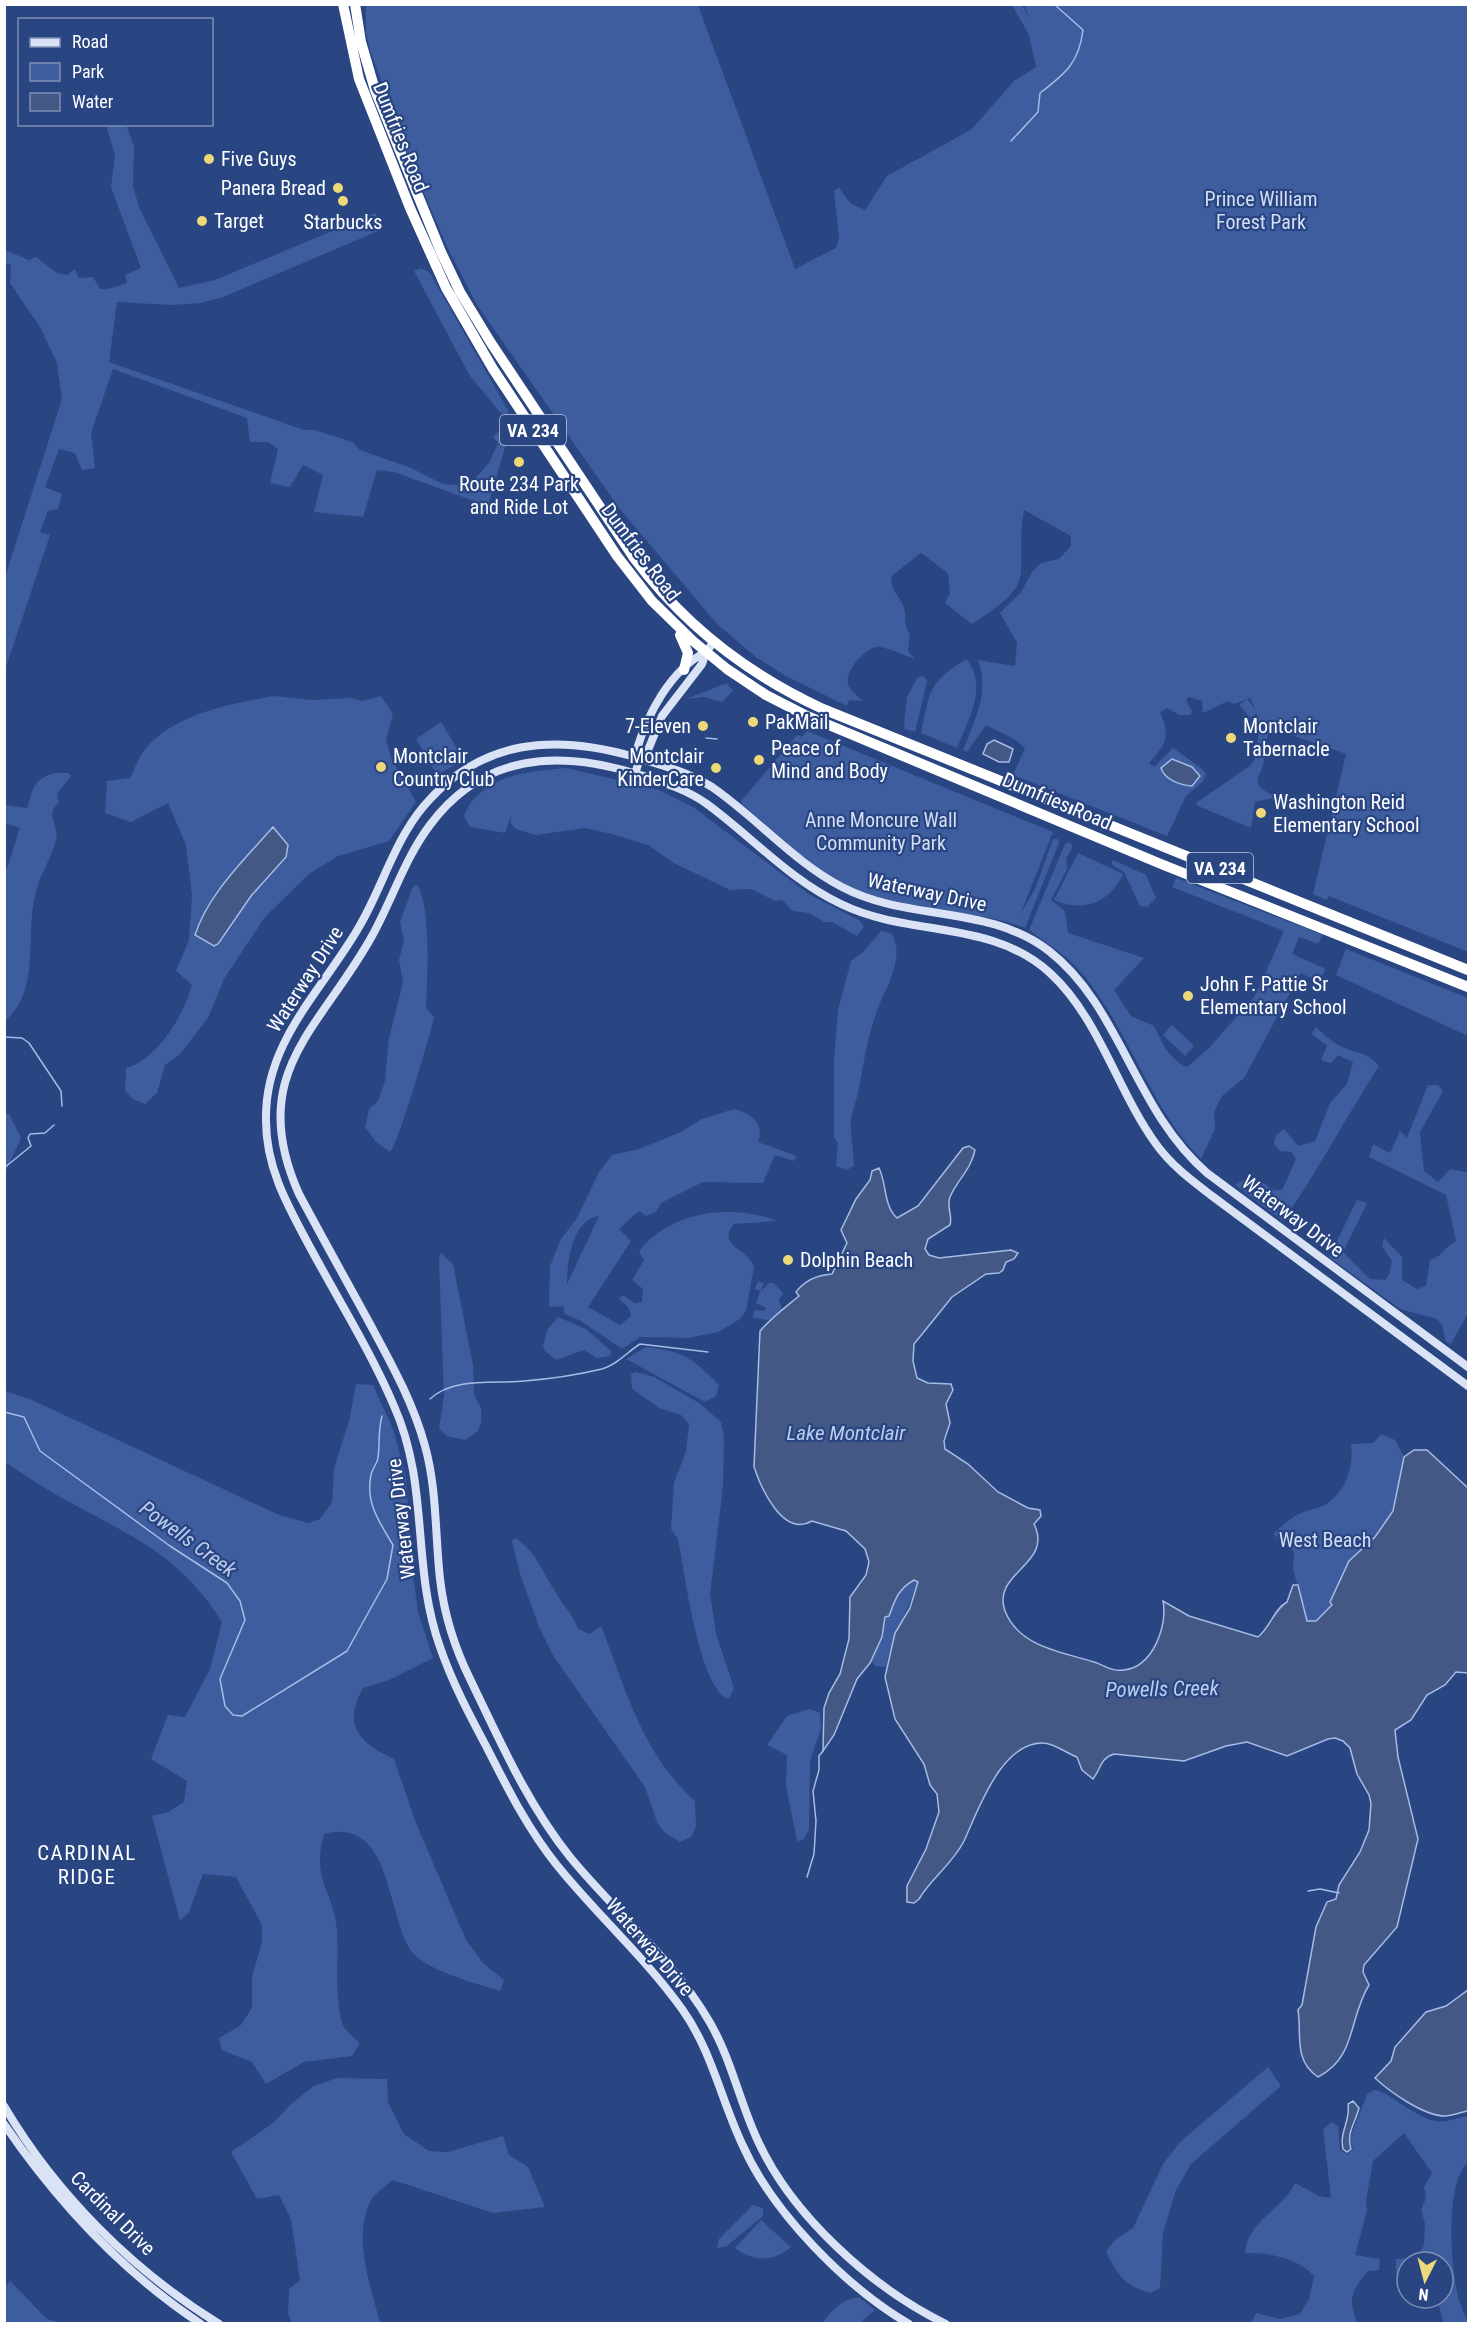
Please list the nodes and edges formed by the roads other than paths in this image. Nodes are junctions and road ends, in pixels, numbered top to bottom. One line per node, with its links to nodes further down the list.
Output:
1 (343, 4): 4 (highway, Dumfries Road / VA 234)
2 (355, 4): 3 (highway, Dumfries Road / VA 234)
3 (567, 458): 4 (highway); 6 (highway, Dumfries Road / VA 234)
4 (556, 464): 5 (highway, Dumfries Road / VA 234)
5 (670, 620): 7 (highway, Dumfries Road / VA 234); 8 (highway)
6 (713, 643): 7 (main road); 11 (highway, Dumfries Road / VA 234)
7 (706, 652): 8 (main road); 9 (main road); 12 (highway, Dumfries Road / VA 234)
8 (684, 670): 9 (main road)
9 (640, 758): 10 (main road); 15 (main road, Waterway Drive); 17 (main road, Waterway Drive)
10 (635, 774): 16 (main road, Waterway Drive); 18 (main road, Waterway Drive)
11 (1336, 916): 12 (highway); 13 (highway, Dumfries Road / VA 234)
12 (1331, 931): 14 (highway, Dumfries Road / VA 234)
13 (1468, 970)
14 (1468, 987)
15 (307, 1003): 16 (main road); 23 (main road, Waterway Drive)
16 (320, 1013): 24 (main road, Waterway Drive)
17 (1468, 1367)
18 (1468, 1386)
19 (4, 2106): 22 (main road, Cardinal Drive)
20 (4, 2124): 21 (main road, Cardinal Drive)
21 (201, 2324)
22 (219, 2324)
23 (909, 2324)
24 (946, 2324)

